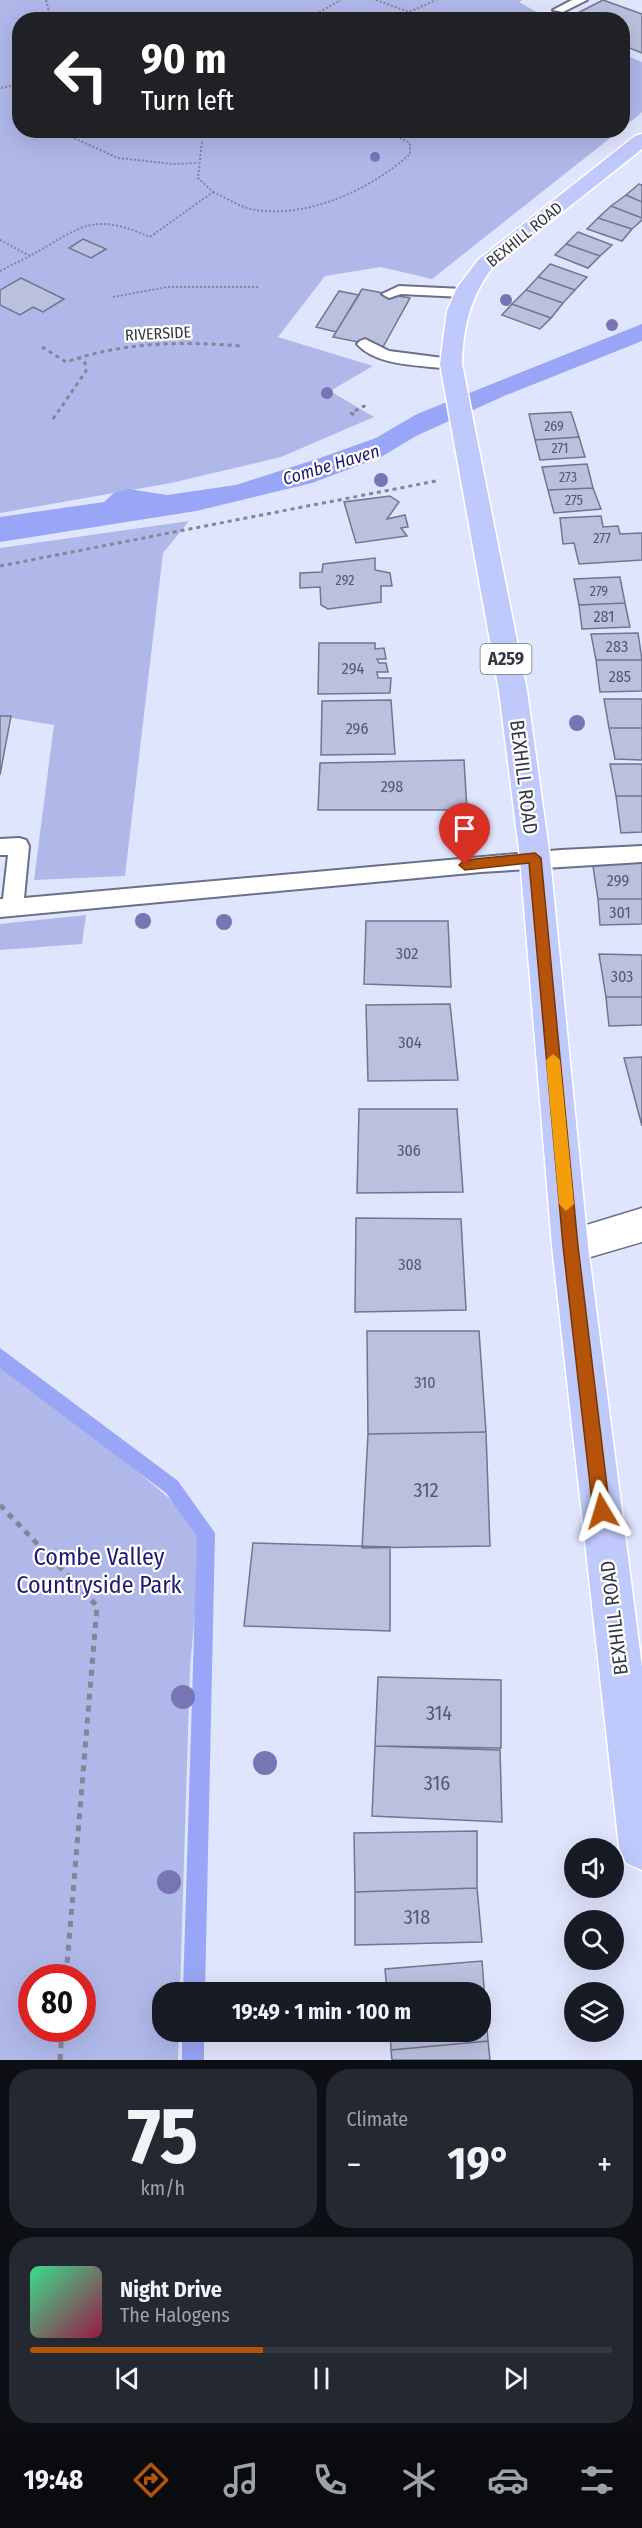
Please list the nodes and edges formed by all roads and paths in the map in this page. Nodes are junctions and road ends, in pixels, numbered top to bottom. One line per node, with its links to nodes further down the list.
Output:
1 (341, 0): 6 (path)
2 (376, 0): 3 (path)
3 (436, 0)
4 (581, 0): 5 (lane)
5 (559, 10)
6 (320, 12)
7 (74, 138): 12 (path)
8 (379, 138): 9 (path)
9 (400, 138): 13 (path)
10 (642, 140): 20 (highway, BEXHILL ROAD / A259)
11 (202, 141): 12 (path)
12 (198, 163): 13 (path)
13 (213, 192): 15 (path)
14 (0, 240): 15 (path)
15 (30, 256): 16 (path)
16 (0, 271)
17 (259, 288): 22 (path)
18 (372, 291): 19 (lane)
19 (417, 291): 20 (lane); 21 (lane)
20 (463, 293): 29 (highway, BEXHILL ROAD / A259)
21 (389, 294)
22 (113, 297)
23 (346, 340): 27 (lane)
24 (365, 344): 27 (lane)
25 (241, 346): 28 (path, RIVERSIDE)
26 (42, 347): 28 (path, RIVERSIDE)
27 (385, 355): 29 (lane)
28 (78, 357): 32 (path)
29 (451, 364): 33 (highway, BEXHILL ROAD / A259)
30 (368, 408): 31 (path)
31 (354, 415)
32 (53, 419)
33 (471, 468): 34 (path); 37 (highway, BEXHILL ROAD / A259)
34 (0, 566)
35 (0, 847): 38 (lane)
36 (642, 854): 37 (lane)
37 (535, 858): 38 (lane); 40 (highway, BEXHILL ROAD / A259)
38 (7, 908)
39 (642, 1225): 40 (street)
40 (570, 1246): 42 (highway, BEXHILL ROAD / A259)
41 (0, 1505): 44 (path)
42 (635, 1734): 43 (highway, BEXHILL ROAD / A259)
43 (642, 1847)
44 (67, 1964)
45 (61, 2042): 46 (path)
46 (60, 2060)

